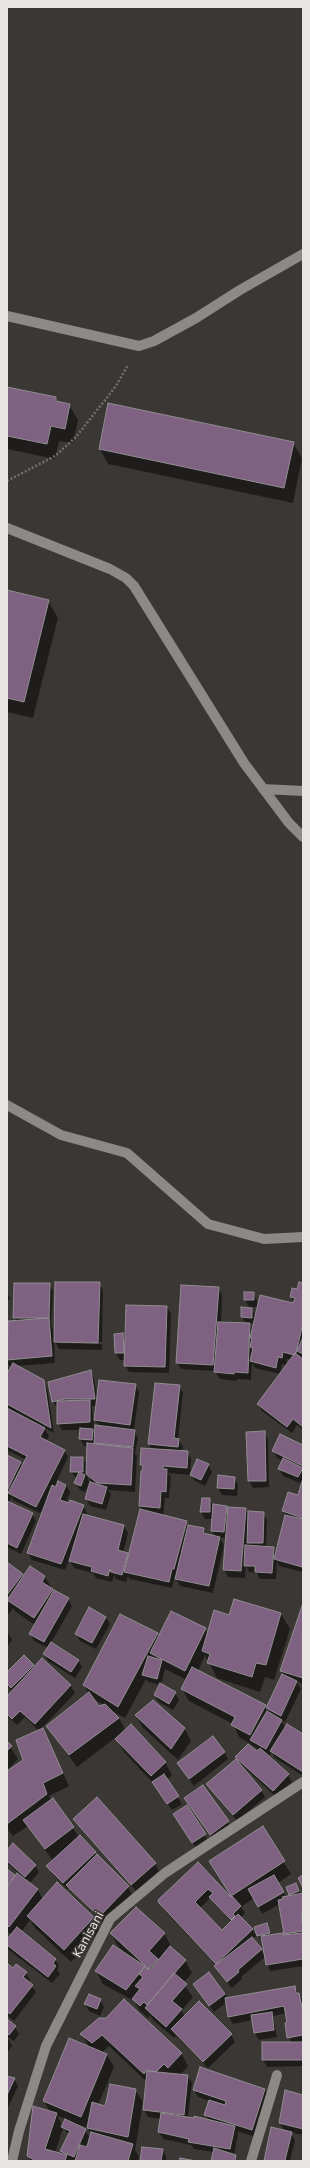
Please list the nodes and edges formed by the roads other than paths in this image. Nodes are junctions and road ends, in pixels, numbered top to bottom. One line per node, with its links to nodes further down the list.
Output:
1 (303, 254): 2 (street)
2 (7, 316)
3 (7, 528): 4 (street)
4 (263, 789): 5 (street); 6 (street)
5 (303, 791)
6 (303, 837)
7 (7, 1105): 8 (street)
8 (303, 1236)
9 (303, 1782): 11 (street, Kanisani)
10 (277, 2075): 12 (street)
11 (12, 2161)
12 (251, 2161)

